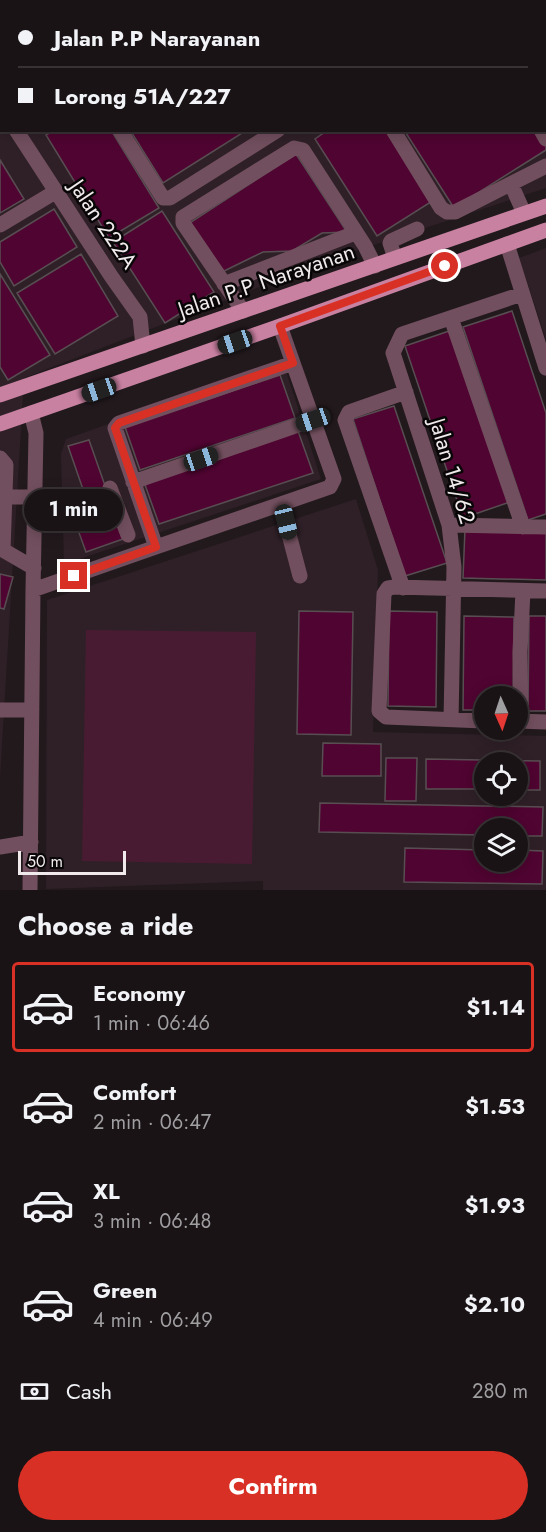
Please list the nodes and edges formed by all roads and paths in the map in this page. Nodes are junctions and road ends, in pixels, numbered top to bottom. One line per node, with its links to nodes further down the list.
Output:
1 (17, 132): 7 (street, Jalan 222A)
2 (121, 132): 3 (street)
3 (275, 132)
4 (394, 132): 6 (street)
5 (546, 166): 6 (street)
6 (511, 184): 9 (street)
7 (56, 192): 10 (street); 22 (street, Jalan 222A)
8 (546, 206): 9 (main road, Jalan P.P Narayanan)
9 (524, 213): 15 (main road, Jalan P.P Narayanan)
10 (0, 225)
11 (417, 229): 15 (street)
12 (546, 230): 14 (main road, Jalan P.P Narayanan)
13 (355, 233): 16 (street); 17 (street); 17 (street)
14 (507, 244): 18 (street); 21 (main road, Jalan P.P Narayanan)
15 (395, 258): 16 (main road, Jalan P.P Narayanan)
16 (375, 266): 19 (main road, Jalan P.P Narayanan)
17 (224, 284): 19 (street)
18 (522, 294): 20 (street, Jalan 14/62); 24 (street)
19 (243, 311): 22 (main road, Jalan P.P Narayanan)
20 (451, 318): 25 (street, Jalan 14/62); 37 (street)
21 (280, 326): 23 (street); 27 (main road, Jalan P.P Narayanan)
22 (143, 346): 26 (main road, Jalan P.P Narayanan)
23 (293, 363): 28 (street); 31 (street)
24 (546, 368)
25 (406, 392): 36 (street, Jalan 14/62); 43 (street)
26 (0, 395)
27 (31, 413): 29 (main road, Jalan P.P Narayanan); 34 (street)
28 (313, 420): 31 (street); 35 (street)
29 (0, 424)
30 (0, 458): 33 (street)
31 (133, 482): 40 (street)
32 (110, 488): 39 (street)
33 (5, 497): 34 (street); 41 (street)
34 (35, 497): 41 (street)
35 (281, 504): 40 (street); 42 (street)
36 (449, 525): 37 (street); 44 (street, Jalan 14/62)
37 (524, 527): 38 (street)
38 (546, 527)
39 (128, 536)
40 (156, 547): 45 (street)
41 (34, 568): 45 (street)
42 (300, 576)
43 (399, 588): 44 (street); 51 (street)
44 (453, 589): 46 (street); 51 (street, Jalan 14/62)
45 (33, 590): 50 (street)
46 (523, 591): 47 (street); 48 (street)
47 (546, 591)
48 (520, 686)
49 (0, 710): 50 (street)
50 (32, 710): 55 (street)
51 (451, 720): 52 (street)
52 (474, 721)
53 (528, 722): 54 (street)
54 (546, 722)
55 (31, 842): 56 (street); 57 (street)
56 (0, 846)
57 (30, 890)

